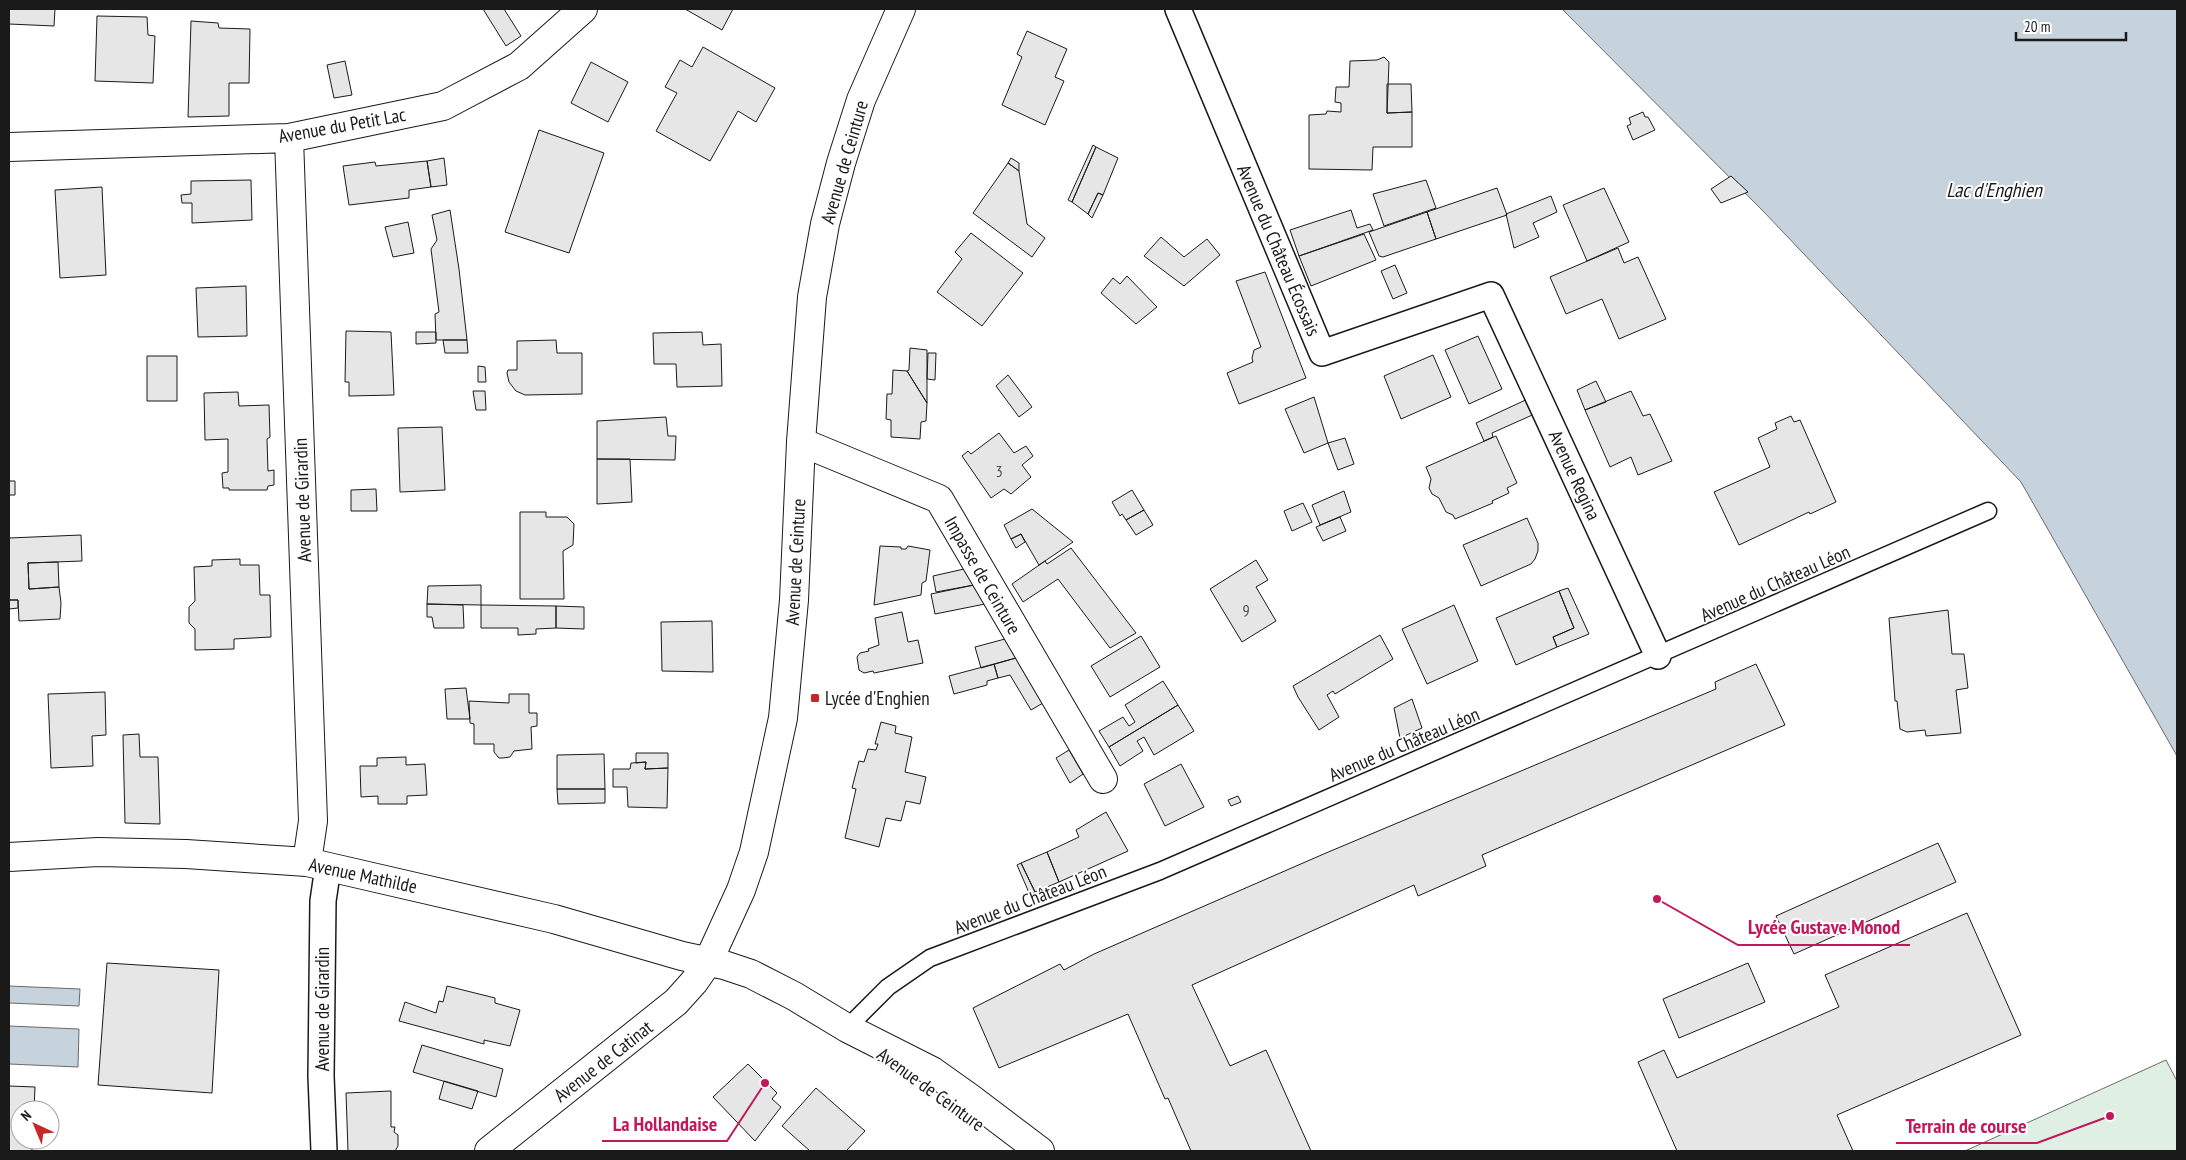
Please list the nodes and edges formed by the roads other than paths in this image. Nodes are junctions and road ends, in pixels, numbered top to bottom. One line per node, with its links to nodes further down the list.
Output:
1 (583, 9): 4 (street, Avenue du Petit Lac)
2 (901, 9): 7 (street, Avenue de Ceinture)
3 (1178, 9): 6 (street, Avenue du Château Écossais)
4 (290, 138): 5 (street, Avenue du Petit Lac); 12 (street, Avenue de Girardin)
5 (9, 147)
6 (1491, 295): 9 (street, Avenue Regina)
7 (802, 442): 10 (street, Impasse de Ceinture); 13 (street, Avenue de Ceinture)
8 (1988, 511): 9 (lane, Avenue du Château Léon)
9 (1658, 656): 14 (lane, Avenue du Château Léon)
10 (1103, 779)
11 (9, 857): 12 (street, Avenue Mathilde)
12 (317, 865): 13 (street, Avenue Mathilde); 15 (street, Avenue de Girardin)
13 (708, 962): 14 (street, Avenue de Ceinture); 16 (street, Avenue de Catinat)
14 (847, 1028): 17 (street, Avenue de Ceinture); 18 (street, Avenue de Ceinture)
15 (324, 1151)
16 (489, 1151)
17 (1014, 1151)
18 (1040, 1151)

